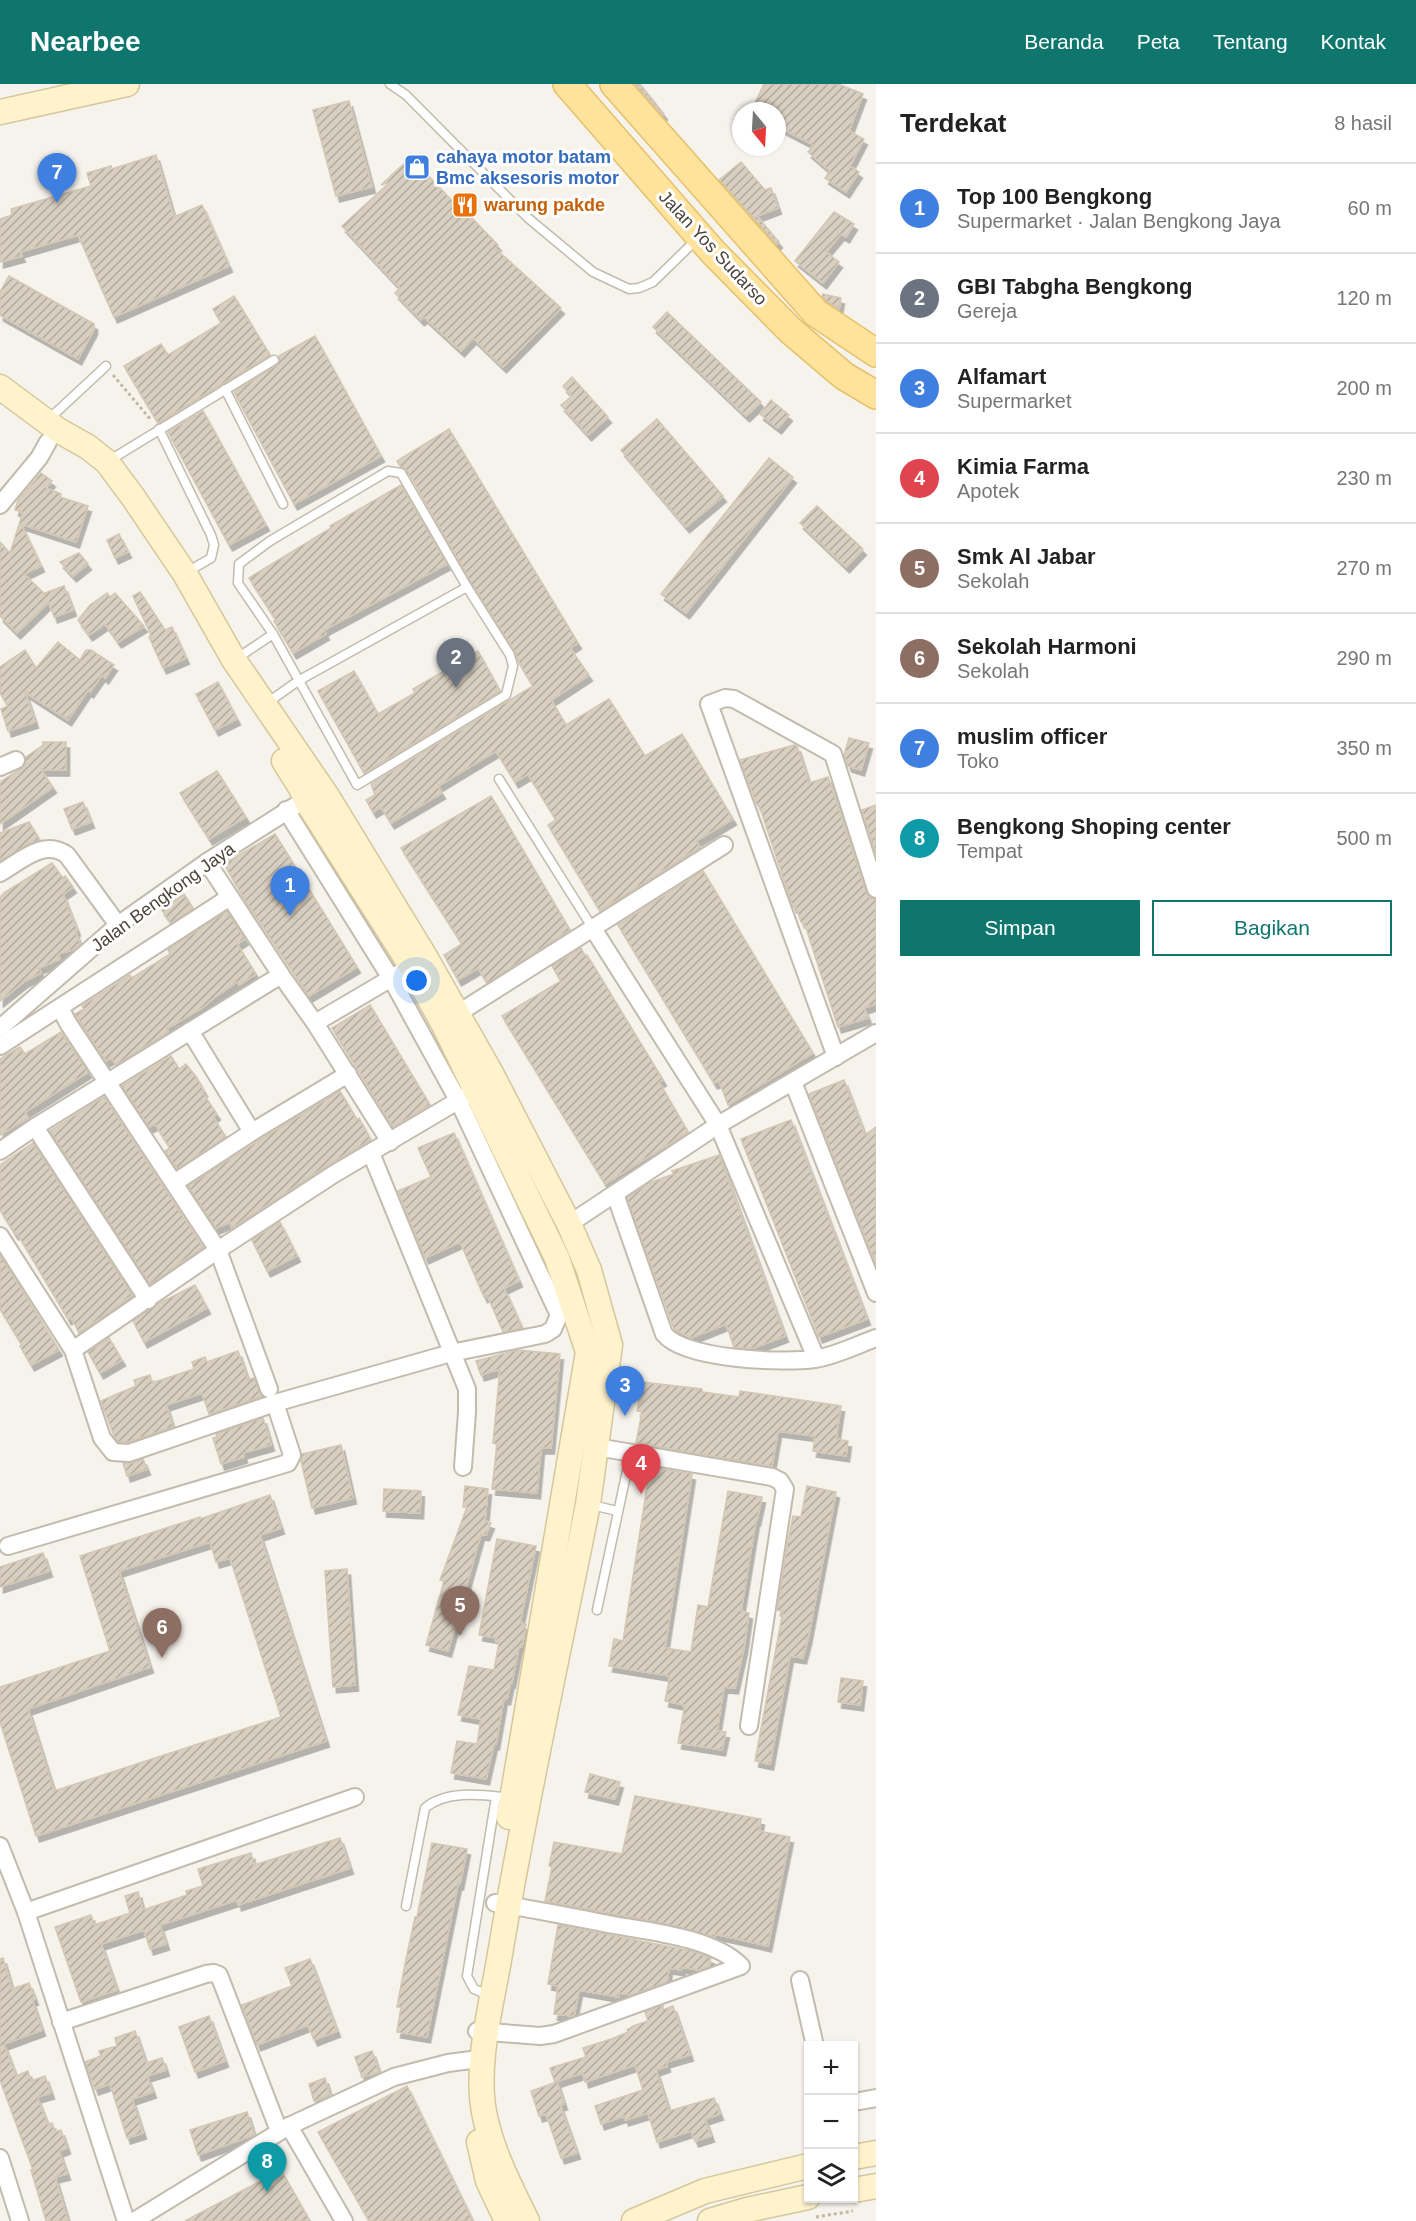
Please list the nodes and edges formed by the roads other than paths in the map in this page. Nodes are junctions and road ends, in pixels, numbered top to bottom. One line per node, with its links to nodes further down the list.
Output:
1 (127, 84): 5 (main road)
2 (390, 84): 6 (lane)
3 (567, 84): 6 (main road, Jalan Yos Sudarso)
4 (614, 84): 7 (main road, Jalan Yos Sudarso)
5 (0, 112)
6 (700, 236): 12 (main road, Jalan Yos Sudarso)
7 (876, 353)
8 (274, 360): 11 (lane)
9 (106, 366): 15 (lane)
10 (0, 387): 15 (main road)
11 (225, 389): 14 (lane); 17 (lane)
12 (876, 395)
13 (0, 406): 15 (main road)
14 (159, 429): 16 (lane); 19 (lane)
15 (47, 431): 16 (main road); 18 (street); 19 (main road)
16 (107, 462): 19 (main road)
17 (283, 504)
18 (0, 505)
19 (176, 571): 22 (main road); 28 (main road)
20 (467, 586): 21 (lane); 23 (lane); 23 (lane)
21 (273, 633): 22 (lane); 23 (lane)
22 (234, 660): 24 (main road)
23 (298, 681): 24 (lane)
24 (264, 705): 40 (main road)
25 (16, 760): 26 (street)
26 (0, 767)
27 (499, 779): 35 (lane)
28 (296, 805): 30 (street, Jalan Bengkong Jaya); 36 (main road); 38 (street)
29 (724, 845): 35 (street)
30 (207, 862): 33 (street); 34 (street, Jalan Bengkong Jaya)
31 (0, 873): 34 (street)
32 (876, 890): 46 (street)
33 (230, 897): 37 (street); 39 (street)
34 (118, 925): 42 (street, Jalan Bengkong Jaya)
35 (592, 927): 40 (street); 51 (street)
36 (411, 964): 38 (street); 50 (main road)
37 (281, 975): 41 (street); 43 (street)
38 (392, 980): 41 (street); 50 (street)
39 (60, 1008): 45 (street); 48 (street)
40 (457, 1014): 59 (main road)
41 (315, 1023): 47 (street)
42 (0, 1028)
43 (190, 1031): 48 (street); 53 (street)
44 (876, 1033): 46 (street)
45 (0, 1046)
46 (836, 1057): 49 (street)
47 (348, 1074): 53 (street); 54 (street)
48 (107, 1082): 52 (street); 57 (street)
49 (793, 1082): 51 (street); 63 (street)
50 (468, 1095): 54 (street); 62 (main road)
51 (718, 1125): 58 (street); 68 (street)
52 (35, 1126): 55 (street); 64 (street)
53 (252, 1132): 57 (street)
54 (390, 1142): 56 (street)
55 (0, 1151)
56 (371, 1153): 61 (street); 67 (street)
57 (174, 1184): 61 (street)
58 (615, 1194): 59 (street); 68 (street)
59 (569, 1224): 70 (main road)
60 (0, 1236): 66 (street)
61 (218, 1250): 64 (street); 69 (street)
62 (547, 1263): 67 (street); 79 (main road)
63 (876, 1293)
64 (148, 1300): 66 (street)
65 (876, 1338): 68 (street)
66 (73, 1350): 69 (street)
67 (451, 1353): 69 (street); 72 (street)
68 (816, 1359)
69 (272, 1396): 75 (street)
70 (597, 1447): 71 (street); 73 (main road)
71 (631, 1452): 74 (lane); 77 (street)
72 (463, 1467)
73 (588, 1504): 74 (lane); 81 (main road)
74 (617, 1511): 76 (lane)
75 (8, 1546)
76 (597, 1610)
77 (749, 1726)
78 (355, 1797): 83 (street)
79 (504, 1798): 81 (main road); 82 (lane); 85 (lane)
80 (0, 1846): 83 (street)
81 (501, 1904): 85 (main road); 87 (main road); 87 (street)
82 (406, 1906)
83 (26, 1912): 86 (street)
84 (800, 1980): 88 (street)
85 (481, 1992): 87 (main road)
86 (61, 2022): 92 (street); 102 (street)
87 (481, 2031): 89 (main road); 106 (main road)
88 (813, 2041)
89 (471, 2060): 92 (street); 105 (main road)
90 (876, 2098): 91 (street)
91 (858, 2101)
92 (284, 2128): 100 (street); 104 (street)
93 (876, 2153): 94 (main road)
94 (858, 2156)
95 (0, 2157): 101 (street)
96 (804, 2167): 107 (main road)
97 (876, 2186): 98 (main road)
98 (858, 2198)
99 (808, 2208): 108 (main road)
100 (160, 2214): 103 (street)
101 (20, 2221)
102 (126, 2221)
103 (134, 2221)
104 (344, 2221)
105 (507, 2221)
106 (527, 2221)
107 (634, 2221)
108 (710, 2221)

